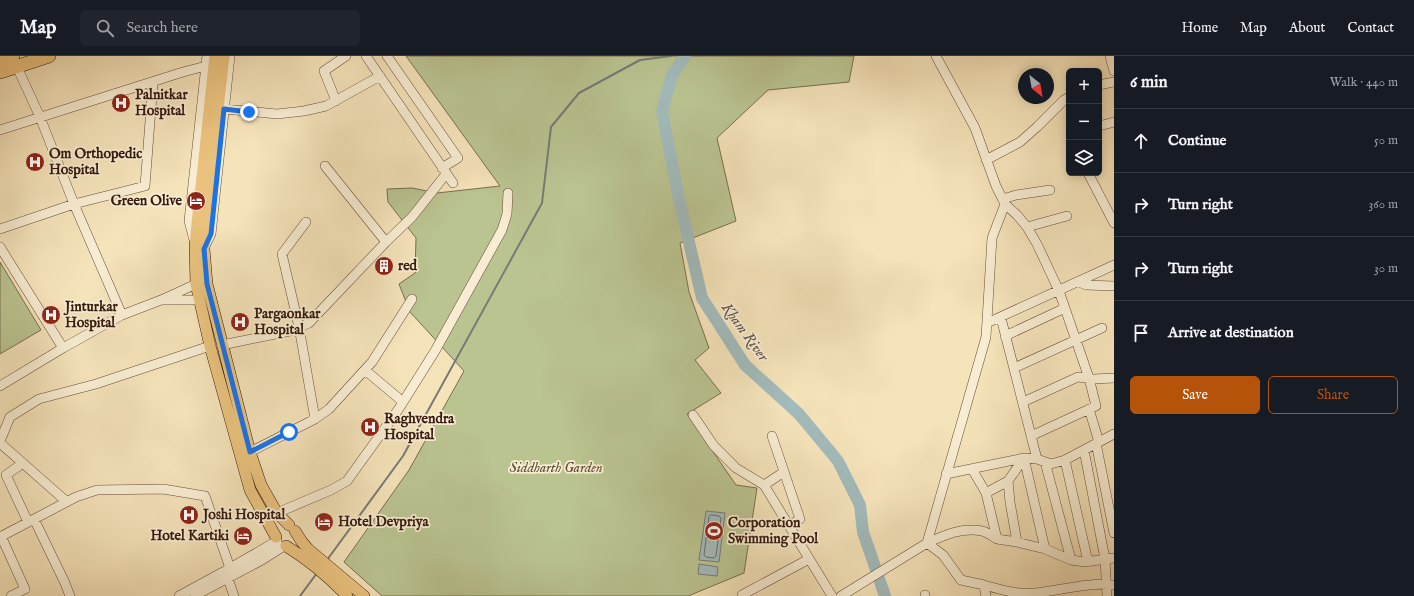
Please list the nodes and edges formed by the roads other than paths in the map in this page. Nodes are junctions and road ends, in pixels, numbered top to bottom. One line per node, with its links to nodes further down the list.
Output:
1 (49, 56): 12 (highway)
2 (207, 56): 13 (street)
3 (215, 56): 39 (main road)
4 (224, 56): 39 (main road)
5 (230, 56): 22 (street)
6 (346, 56): 21 (street)
7 (366, 56): 16 (street)
8 (387, 56): 29 (street)
9 (936, 56): 27 (street)
10 (1110, 56): 14 (street)
11 (0, 60): 12 (highway)
12 (15, 62): 15 (highway); 23 (street)
13 (206, 66): 17 (street); 44 (street)
14 (1114, 70)
15 (0, 72)
16 (380, 76): 21 (street); 29 (street)
17 (153, 82): 23 (street); 35 (street)
18 (1114, 82): 19 (street)
19 (1102, 84)
20 (1066, 99): 27 (street)
21 (336, 101): 22 (street)
22 (224, 109): 44 (street)
23 (40, 118): 26 (street); 35 (street)
24 (1114, 122): 25 (street)
25 (1102, 125)
26 (0, 130)
27 (986, 160): 34 (street)
28 (324, 166): 42 (street)
29 (444, 171): 31 (street); 42 (street)
30 (1090, 176): 38 (street)
31 (453, 183)
32 (1050, 190): 34 (street)
33 (508, 193): 69 (street)
34 (1004, 202): 40 (street); 56 (street)
35 (74, 204): 41 (street); 54 (street)
36 (1067, 216): 40 (street)
37 (306, 222): 57 (street)
38 (1114, 223)
39 (201, 224): 44 (main road)
40 (1027, 227): 49 (street)
41 (0, 229)
42 (386, 242): 57 (street)
43 (0, 247): 63 (street)
44 (199, 248): 47 (main road); 61 (main road)
45 (1114, 265): 46 (street)
46 (1079, 282): 48 (street); 49 (street)
47 (196, 284): 51 (street); 52 (main road)
48 (1114, 286)
49 (1059, 291): 53 (street); 55 (street)
50 (412, 299): 65 (street)
51 (161, 300): 52 (street); 54 (street)
52 (200, 300): 62 (main road)
53 (1065, 308): 59 (street); 60 (street)
54 (122, 315): 63 (street)
55 (1001, 318): 56 (street); 59 (street)
56 (987, 324): 87 (street)
57 (299, 327): 61 (street); 73 (street)
58 (1102, 328): 60 (street)
59 (1005, 336): 64 (street)
60 (1076, 340): 64 (street); 66 (street)
61 (222, 345): 80 (main road)
62 (210, 346): 77 (street); 99 (main road)
63 (63, 348): 68 (street)
64 (1014, 368): 70 (street)
65 (365, 370): 69 (street); 73 (street)
66 (1089, 378): 67 (street); 70 (street); 71 (street)
67 (1114, 378)
68 (0, 386)
69 (403, 402): 92 (street)
70 (1023, 402): 76 (street)
71 (1089, 409): 76 (street); 78 (street)
72 (693, 415): 89 (street)
73 (315, 419): 80 (street)
74 (1114, 434): 78 (street)
75 (772, 436): 86 (street)
76 (1032, 436): 82 (street)
77 (0, 442): 84 (street)
78 (1098, 442): 79 (street); 96 (street)
79 (1084, 450): 83 (street); 104 (street)
80 (250, 452): 92 (main road)
81 (1024, 458): 82 (street); 85 (street); 88 (street); 102 (street)
82 (1041, 460): 83 (street); 106 (street)
83 (1065, 460): 107 (street)
84 (23, 463): 91 (street); 93 (street)
85 (972, 469): 87 (street); 90 (street)
86 (784, 472): 89 (street); 94 (street)
87 (946, 474): 101 (street)
88 (1008, 481): 90 (street); 100 (street)
89 (764, 485): 94 (street)
90 (986, 493): 98 (street)
91 (67, 502): 93 (street); 108 (street)
92 (277, 513): 95 (main road)
93 (31, 520): 97 (street); 117 (street)
94 (789, 526): 105 (street)
95 (292, 528): 99 (main road); 99 (main road); 103 (main road)
96 (1114, 533)
97 (1, 536): 116 (street)
98 (997, 539): 100 (street); 101 (street)
99 (281, 542): 103 (main road); 108 (street)
100 (1017, 542): 102 (street)
101 (927, 543): 110 (street); 125 (street)
102 (1045, 549): 106 (street)
103 (306, 552): 109 (main road)
104 (1109, 558): 107 (street); 111 (street)
105 (809, 559): 123 (street); 124 (street)
106 (1071, 560): 107 (street)
107 (1088, 562)
108 (227, 572): 118 (street); 119 (street); 120 (street)
109 (331, 574): 121 (main road); 122 (main road)
110 (984, 585): 114 (street); 126 (street)
111 (1110, 585): 112 (street); 128 (street)
112 (1083, 586): 113 (street); 127 (street)
113 (1058, 593): 115 (street)
114 (1009, 594): 115 (street)
115 (1036, 595)
116 (11, 596)
117 (70, 596)
118 (178, 596)
119 (194, 596)
120 (234, 596)
121 (348, 596)
122 (364, 596)
123 (741, 596)
124 (832, 596)
125 (841, 596)
126 (986, 596)
127 (1084, 596)
128 (1108, 596)

